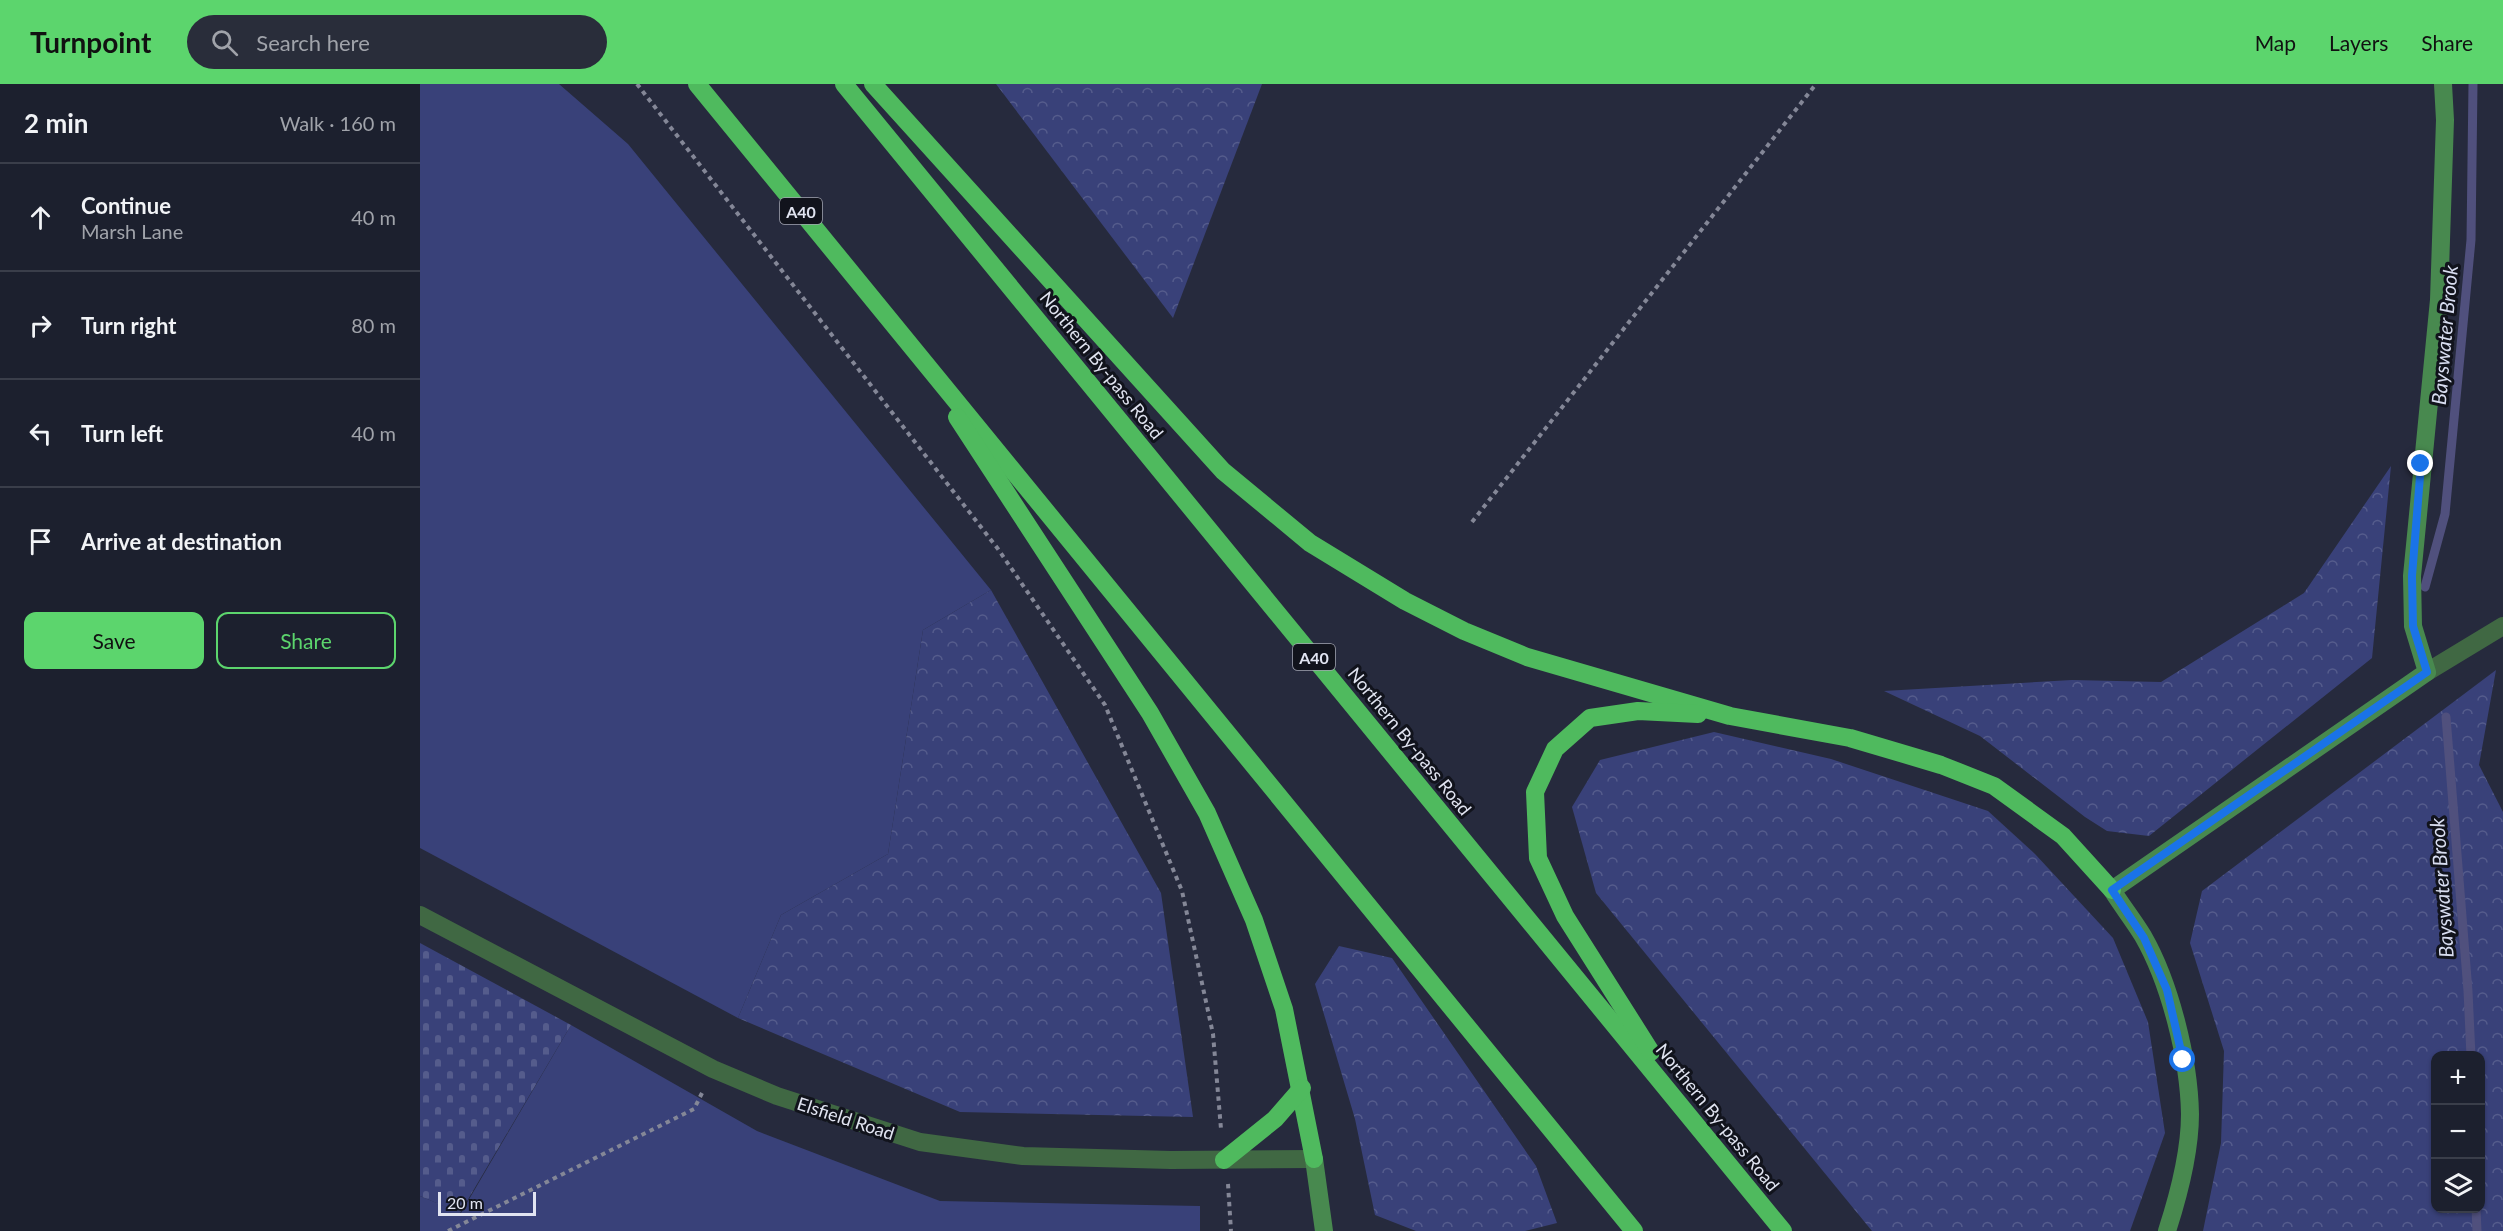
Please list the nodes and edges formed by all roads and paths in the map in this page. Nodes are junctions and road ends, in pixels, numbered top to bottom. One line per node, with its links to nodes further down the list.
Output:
1 (637, 84): 17 (path)
2 (697, 84): 7 (highway, A40)
3 (844, 84): 16 (highway, Northern By-pass Road / A40)
4 (873, 84): 11 (highway)
5 (1816, 84): 8 (path)
6 (2443, 84): 10 (street)
7 (906, 339): 15 (highway); 24 (highway, A40)
8 (1472, 522)
9 (2503, 626): 10 (street)
10 (2427, 672): 12 (street)
11 (1730, 716): 12 (highway); 16 (highway)
12 (2112, 890): 26 (street)
13 (420, 915): 14 (street, Elsfield Road)
14 (713, 1069): 19 (street, Elsfield Road); 21 (path)
15 (1302, 1088): 18 (highway); 19 (highway)
16 (1694, 1120): 25 (highway, Northern By-pass Road / A40)
17 (1221, 1135)
18 (1314, 1159): 19 (street, Elsfield Road); 23 (street)
19 (1224, 1160)
20 (1228, 1182): 22 (path)
21 (448, 1231)
22 (1231, 1231)
23 (1324, 1231)
24 (1634, 1231)
25 (1783, 1231)
26 (2167, 1231)

